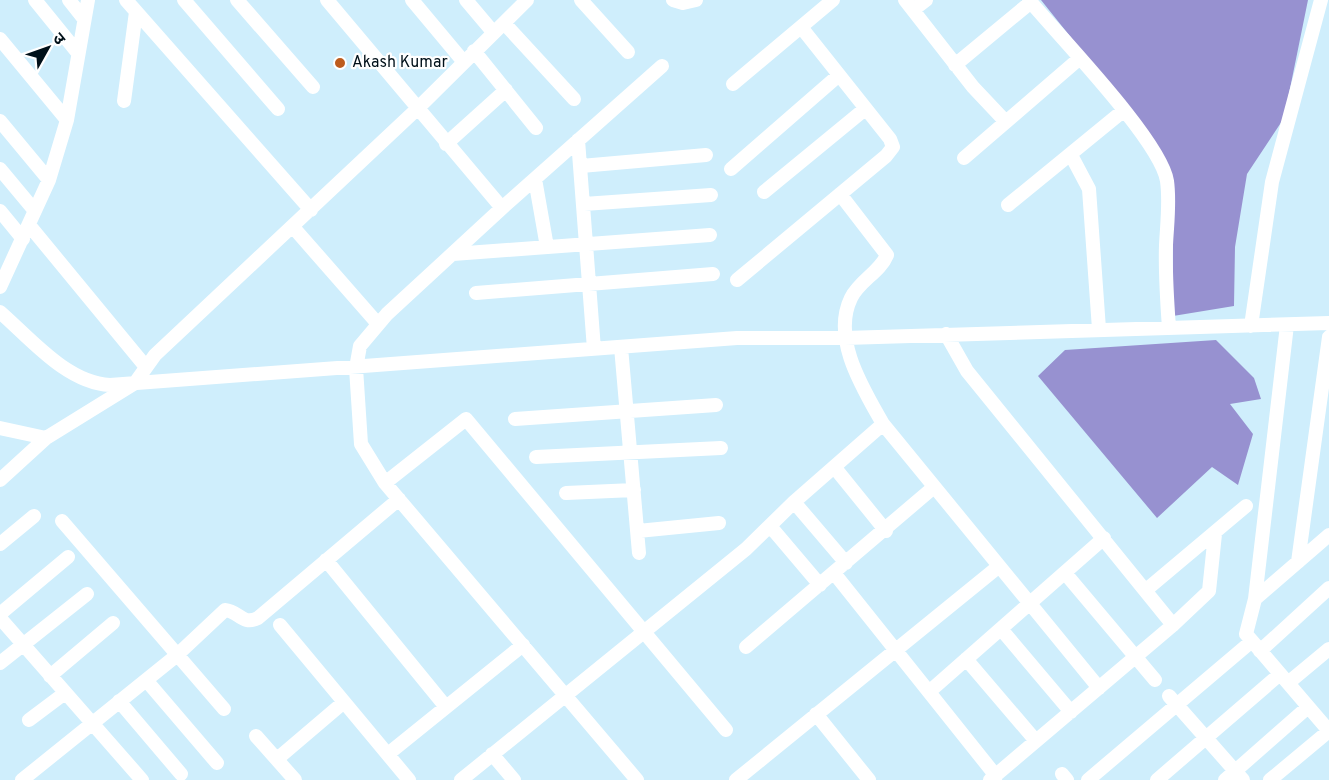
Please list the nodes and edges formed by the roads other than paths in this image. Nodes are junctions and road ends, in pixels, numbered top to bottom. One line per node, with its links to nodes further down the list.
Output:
1 (35, 0): 27 (street)
2 (69, 0): 20 (street)
3 (88, 0): 20 (street)
4 (126, 0): 19 (street)
5 (184, 0): 38 (street)
6 (237, 0): 34 (street)
7 (327, 0): 39 (street)
8 (412, 0): 29 (street)
9 (466, 0): 23 (street)
10 (527, 0): 21 (street)
11 (581, 0): 26 (street)
12 (673, 0): 13 (street)
13 (696, 0)
14 (834, 0): 22 (street)
15 (926, 0): 18 (street)
16 (1321, 0): 81 (street)
17 (1030, 1): 28 (street); 30 (street)
18 (909, 5): 30 (street)
19 (136, 12): 37 (street); 62 (street)
20 (84, 19): 27 (street)
21 (504, 22): 23 (street); 36 (street)
22 (801, 27): 32 (street); 33 (street)
23 (493, 32): 25 (street)
24 (0, 39): 42 (street)
25 (474, 51): 29 (street); 35 (street)
26 (628, 52)
27 (78, 53): 42 (street)
28 (1080, 58): 41 (street); 44 (street)
29 (463, 61): 39 (street)
30 (955, 65): 44 (street)
31 (662, 66): 46 (street)
32 (839, 75): 40 (street); 53 (street)
33 (733, 84)
34 (313, 87)
35 (506, 90): 45 (street); 47 (street)
36 (574, 99)
37 (124, 101)
38 (278, 108)
39 (417, 109): 47 (street); 62 (street)
40 (865, 109): 56 (street); 57 (street)
41 (1123, 111): 48 (street); 82 (street)
42 (67, 120): 55 (street)
43 (0, 121): 55 (street)
44 (1006, 122): 50 (street)
45 (536, 128)
46 (578, 140): 51 (street); 54 (street)
47 (446, 144): 61 (street)
48 (1071, 154): 60 (street); 83 (street)
49 (706, 155): 51 (street)
50 (964, 158)
51 (581, 165): 59 (street)
52 (0, 169): 64 (street)
53 (731, 169)
54 (535, 178): 61 (street); 70 (street)
55 (49, 180): 64 (street)
56 (764, 192)
57 (840, 194): 73 (street); 86 (street)
58 (711, 195): 59 (street)
59 (584, 204): 69 (street)
60 (1008, 206)
61 (502, 208): 71 (street)
62 (311, 210): 66 (street)
63 (0, 211): 68 (street)
64 (35, 211): 65 (street)
65 (29, 225): 68 (street); 89 (street)
66 (292, 227): 79 (street); 89 (street)
67 (710, 235): 69 (street)
68 (23, 239): 75 (street)
69 (586, 244): 70 (street); 74 (street)
70 (547, 247): 71 (street)
71 (453, 254): 79 (street)
72 (713, 274): 74 (street)
73 (737, 280)
74 (589, 282): 76 (street); 88 (street)
75 (0, 287)
76 (476, 293)
77 (0, 312): 91 (street)
78 (1329, 323): 80 (street)
79 (378, 324): 90 (street)
80 (1287, 325): 81 (street); 132 (street)
81 (1251, 326): 82 (street)
82 (1169, 328): 83 (street)
83 (1099, 329): 84 (street)
84 (946, 334): 86 (street); 118 (street)
85 (1329, 337): 123 (street)
86 (845, 338): 87 (street); 95 (street)
87 (621, 347): 88 (street); 93 (street)
88 (594, 349): 90 (street)
89 (146, 368): 91 (street)
90 (356, 368): 91 (street); 103 (street)
91 (135, 383): 97 (street)
92 (716, 405): 93 (street)
93 (627, 412): 94 (street); 99 (street)
94 (515, 419)
95 (884, 424): 101 (street); 104 (street)
96 (0, 428): 97 (street)
97 (46, 438): 102 (street)
98 (721, 448): 99 (street)
99 (631, 451): 100 (street); 105 (street)
100 (536, 457)
101 (835, 468): 108 (street); 115 (street)
102 (0, 480)
103 (385, 483): 107 (street); 139 (street)
104 (934, 487): 115 (street); 125 (street)
105 (634, 490): 106 (street); 114 (street)
106 (566, 493)
107 (399, 499): 122 (street); 141 (street)
108 (794, 502): 113 (street); 124 (street)
109 (1246, 506): 116 (street)
110 (34, 516): 119 (street)
111 (62, 521): 146 (street)
112 (719, 523): 114 (street)
113 (770, 526): 128 (street); 139 (street)
114 (638, 531): 120 (street)
115 (886, 531): 124 (street)
116 (1215, 534): 130 (street); 137 (street)
117 (1329, 535): 123 (street)
118 (1104, 538): 127 (street); 130 (street)
119 (0, 544)
120 (639, 553)
121 (68, 557): 134 (street)
122 (326, 560): 146 (street); 161 (street)
123 (1298, 562): 132 (street)
124 (846, 563): 126 (street)
125 (998, 567): 133 (street); 145 (street)
126 (834, 573): 128 (street); 145 (street)
127 (1065, 573): 133 (street); 147 (street)
128 (820, 585): 143 (street)
129 (1329, 588): 142 (street)
130 (1146, 590): 137 (street)
131 (87, 594): 140 (street)
132 (1256, 599): 142 (street)
133 (1029, 604): 138 (street); 154 (street)
134 (0, 616): 140 (street)
135 (113, 623): 150 (street)
136 (280, 625): 160 (street)
137 (1173, 625): 147 (street)
138 (1001, 629): 148 (street); 164 (street)
139 (643, 630): 157 (street); 169 (street)
140 (22, 644): 149 (street); 150 (street)
141 (523, 645): 157 (street); 161 (street)
142 (1256, 646): 151 (street); 158 (street)
143 (746, 647)
144 (1329, 649): 151 (street)
145 (896, 650): 155 (street); 165 (street)
146 (177, 656): 152 (street); 163 (street)
147 (1135, 657): 153 (street); 154 (street)
148 (966, 659): 155 (street); 173 (street)
149 (0, 663)
150 (50, 676): 156 (street)
151 (1284, 678): 162 (street); 172 (street)
152 (146, 680): 159 (street); 177 (street)
153 (1155, 680)
154 (1099, 688): 164 (street)
155 (930, 691): 182 (street)
156 (65, 693): 167 (street); 168 (street)
157 (565, 694): 175 (street); 189 (street)
158 (1172, 700): 172 (street); 190 (street)
159 (119, 701): 168 (street); 178 (street)
160 (344, 702): 174 (street); 176 (street)
161 (446, 707): 174 (street)
162 (1308, 707): 166 (street); 181 (street)
163 (224, 709)
164 (1071, 712): 173 (street)
165 (816, 714): 179 (street); 183 (street)
166 (1324, 716): 170 (street)
167 (29, 720)
168 (91, 724): 180 (street); 184 (street)
169 (726, 730)
170 (1329, 731): 192 (street)
171 (256, 736): 176 (street)
172 (1205, 737): 181 (street); 191 (street)
173 (1036, 741): 182 (street)
174 (388, 754): 186 (street)
175 (492, 754): 187 (street); 188 (street)
176 (277, 759): 185 (street)
177 (217, 762)
178 (181, 774)
179 (741, 776)
180 (31, 777)
181 (1234, 777)
182 (993, 778)
183 (867, 779)
184 (142, 780)
185 (295, 780)
186 (409, 780)
187 (461, 780)
188 (514, 780)
189 (637, 780)
190 (1088, 780)
191 (1157, 780)
192 (1270, 780)

